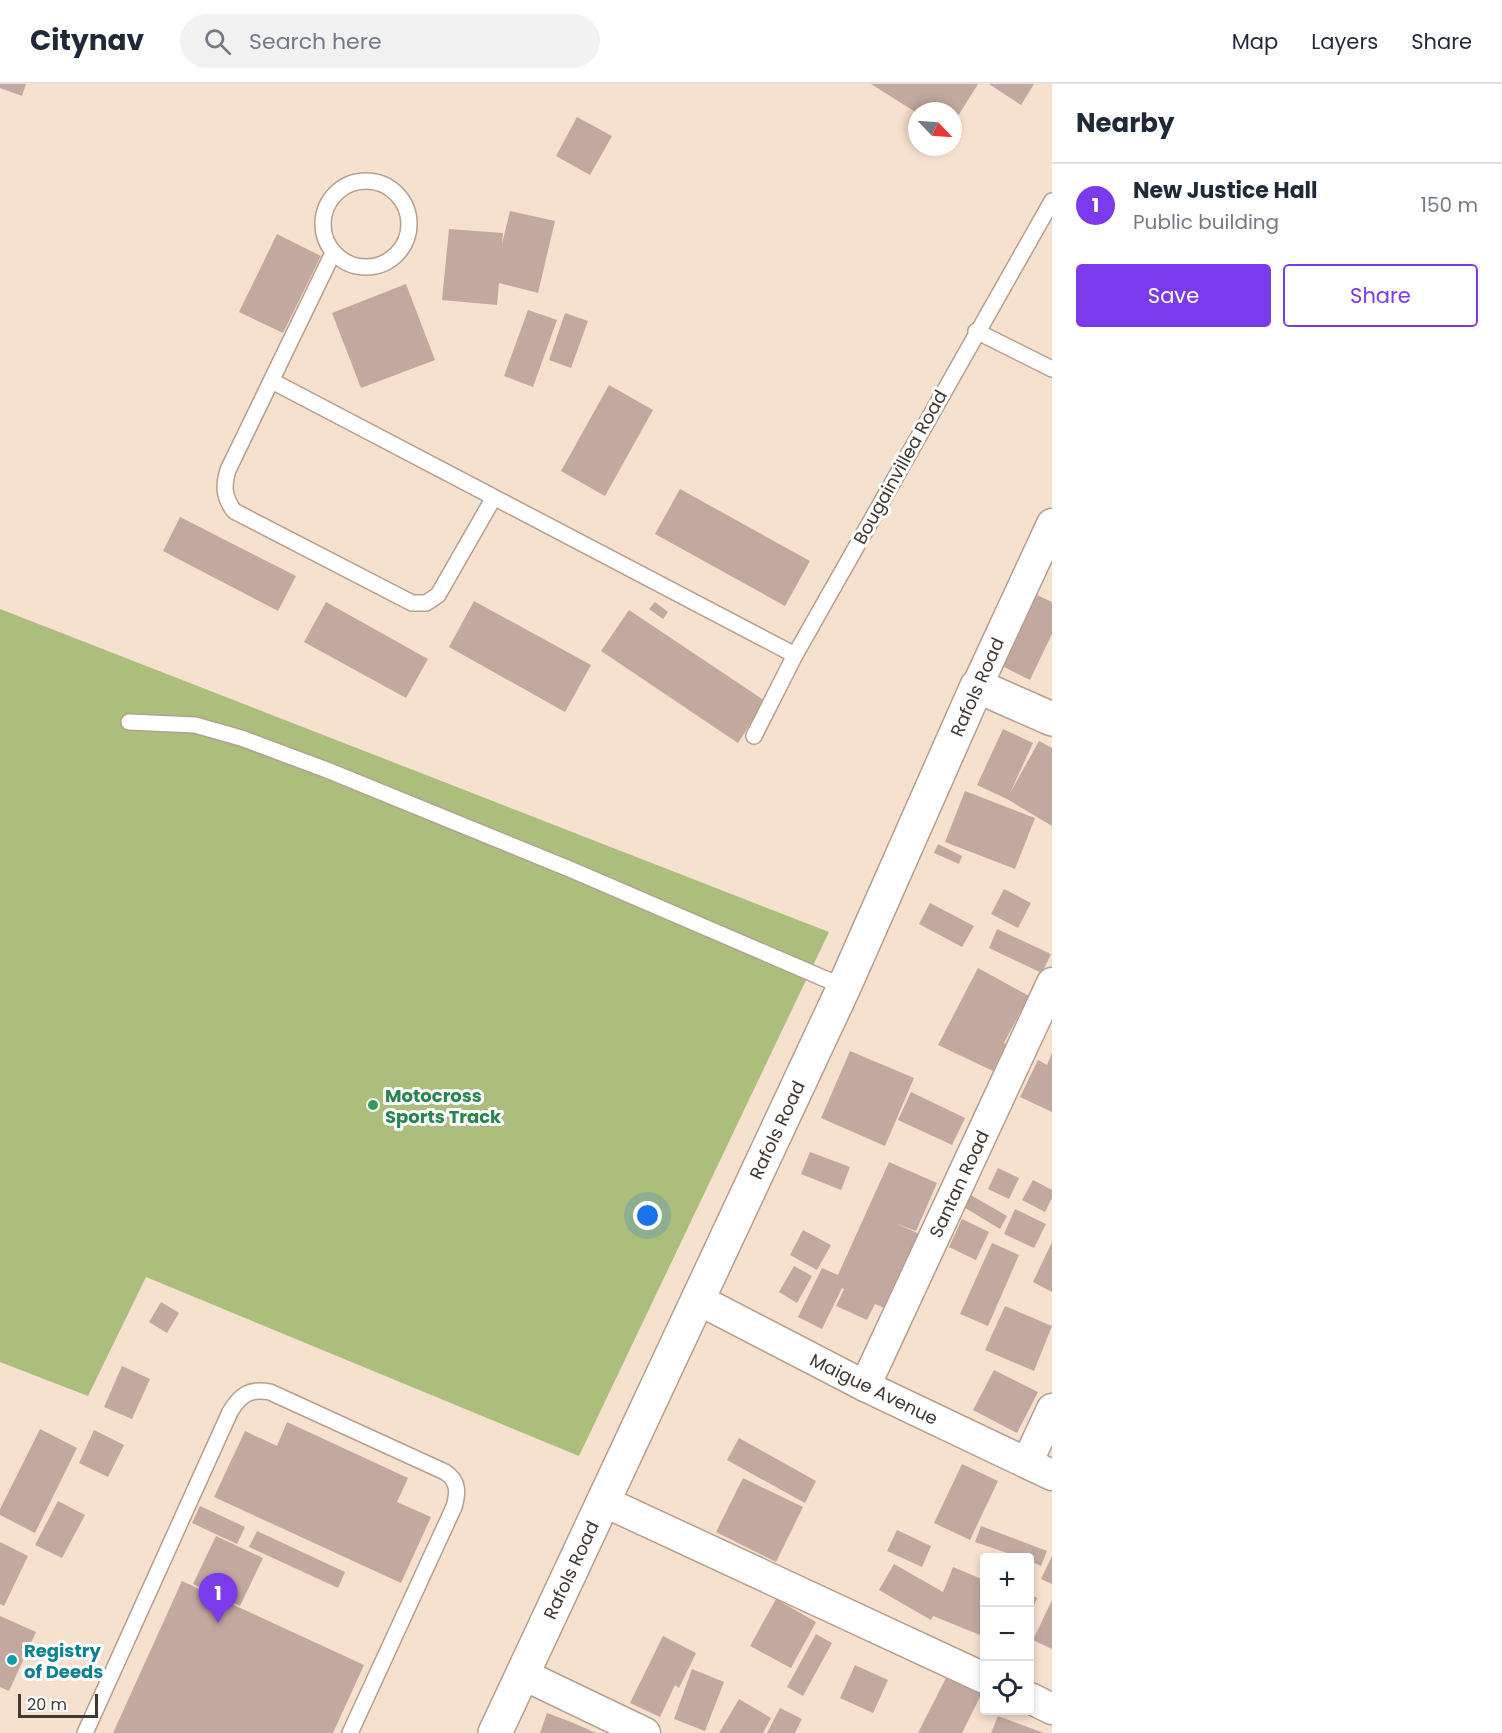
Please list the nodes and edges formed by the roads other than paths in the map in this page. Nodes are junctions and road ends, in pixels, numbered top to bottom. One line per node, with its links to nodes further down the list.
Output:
1 (1052, 201): 3 (lane, Bougainvillea Road)
2 (333, 253): 2 (lane); 5 (lane)
3 (976, 331): 4 (lane); 8 (lane, Bougainvillea Road)
4 (1052, 369)
5 (272, 381): 6 (lane); 6 (lane)
6 (493, 499): 8 (lane)
7 (1052, 524): 9 (street, Rafols Road)
8 (795, 655): 12 (lane, Bougainvillea Road)
9 (977, 686): 10 (street); 14 (street, Rafols Road)
10 (1052, 719)
11 (129, 722): 14 (lane)
12 (754, 736)
13 (1052, 983): 16 (street, Santan Road)
14 (844, 987): 15 (street, Rafols Road)
15 (697, 1299): 16 (street, Maigue Avenue); 19 (street, Rafols Road)
16 (866, 1386): 18 (street, Maigue Avenue)
17 (1052, 1409): 18 (street)
18 (1040, 1469)
19 (603, 1501): 20 (street, Rafols Road); 21 (street)
20 (522, 1674): 26 (street, Rafols Road); 27 (street)
21 (980, 1676)
22 (1034, 1700): 23 (street)
23 (1052, 1709)
24 (85, 1733): 25 (lane)
25 (350, 1733)
26 (495, 1733)
27 (645, 1733)

